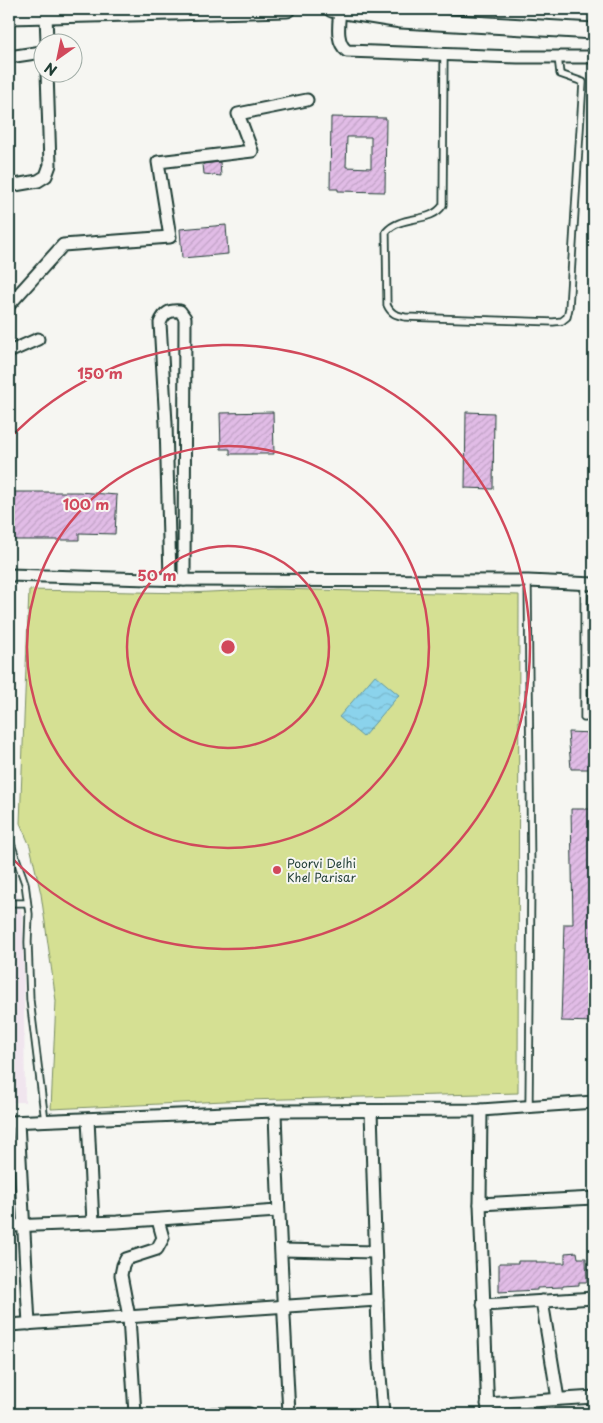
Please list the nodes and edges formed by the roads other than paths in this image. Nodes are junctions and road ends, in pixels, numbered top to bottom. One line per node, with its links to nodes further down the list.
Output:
1 (288, 9): 4 (main road)
2 (332, 9): 3 (main road)
3 (340, 9): 6 (main road); 9 (street)
4 (46, 15): 5 (main road); 7 (street)
5 (9, 16)
6 (594, 31)
7 (47, 32)
8 (32, 54): 10 (street)
9 (444, 54): 11 (street); 11 (lane)
10 (9, 57)
11 (558, 57): 12 (street)
12 (594, 57)
13 (48, 82): 15 (street)
14 (307, 100): 16 (street)
15 (9, 186)
16 (9, 305)
17 (38, 339): 18 (street)
18 (9, 352)
19 (9, 575): 20 (street)
20 (170, 579): 21 (street); 21 (street)
21 (184, 580): 22 (street)
22 (528, 581): 23 (street); 29 (lane)
23 (589, 584): 24 (lane)
24 (594, 717)
25 (9, 838): 27 (lane)
26 (9, 903): 27 (lane)
27 (27, 903): 34 (lane)
28 (594, 1102): 29 (street)
29 (529, 1107): 30 (street)
30 (481, 1110): 32 (street); 37 (street)
31 (275, 1111): 32 (street); 33 (street); 38 (street)
32 (371, 1111): 44 (street)
33 (88, 1119): 34 (street); 40 (street)
34 (45, 1121): 35 (street)
35 (13, 1122): 42 (street)
36 (594, 1198): 37 (street)
37 (480, 1204): 48 (street)
38 (278, 1211): 39 (street); 43 (street)
39 (158, 1220): 40 (street); 50 (street)
40 (94, 1223): 42 (street)
41 (9, 1226): 42 (street)
42 (23, 1226): 51 (street)
43 (282, 1250): 44 (street); 49 (street)
44 (375, 1252): 46 (street)
45 (594, 1298): 47 (street)
46 (377, 1300): 49 (street); 60 (street)
47 (542, 1301): 48 (street); 54 (street)
48 (483, 1305): 55 (street)
49 (284, 1306): 50 (street); 59 (street)
50 (129, 1318): 51 (street); 56 (street)
51 (29, 1324): 52 (street)
52 (9, 1325)
53 (594, 1397): 54 (street)
54 (558, 1400): 55 (street)
55 (488, 1409)
56 (135, 1414)
57 (212, 1414): 58 (street)
58 (249, 1414)
59 (289, 1414)
60 (383, 1414)

